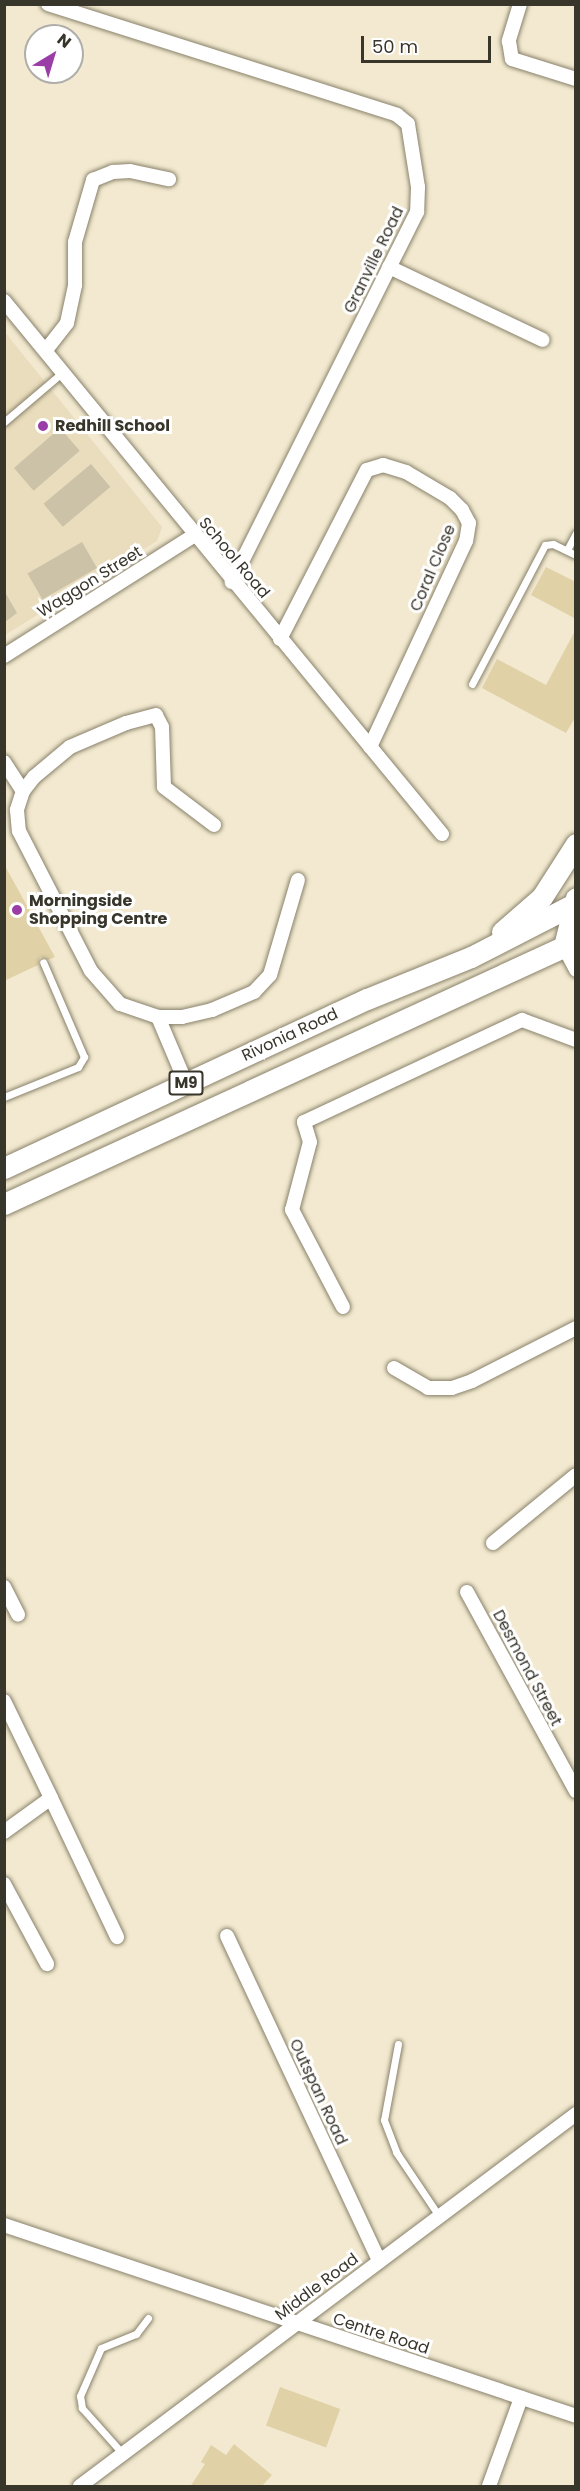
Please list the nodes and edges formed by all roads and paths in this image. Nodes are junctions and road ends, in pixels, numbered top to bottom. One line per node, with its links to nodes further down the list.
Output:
1 (48, 4): 5 (street, Granville Road)
2 (520, 4): 3 (street)
3 (576, 79)
4 (169, 179): 8 (street)
5 (389, 267): 7 (street); 15 (street, Granville Road)
6 (4, 300): 8 (street, School Road)
7 (543, 340)
8 (46, 350): 9 (street, School Road)
9 (63, 372): 10 (lane); 12 (street, School Road)
10 (4, 422)
11 (576, 533): 13 (lane)
12 (194, 536): 15 (street, School Road); 17 (street, Waggon Street)
13 (567, 550): 14 (lane); 18 (lane)
14 (576, 555)
15 (232, 582): 16 (street, School Road)
16 (280, 639): 19 (street, School Road); 19 (street, Coral Close)
17 (4, 656)
18 (472, 684)
19 (370, 747): 23 (street, School Road)
20 (4, 762): 21 (street)
21 (23, 791): 22 (street); 31 (street)
22 (214, 825)
23 (442, 834)
24 (576, 844): 28 (main road)
25 (298, 880): 31 (street)
26 (575, 902): 27 (main road); 28 (main road, Rivonia Road / M9)
27 (570, 944): 30 (street); 36 (main road, M9)
28 (471, 957): 33 (main road, Rivonia Road / M9)
29 (43, 962): 34 (lane)
30 (576, 970)
31 (158, 1017): 33 (street)
32 (576, 1040): 37 (street)
33 (186, 1083): 35 (main road, Rivonia Road / M9)
34 (4, 1097)
35 (4, 1168)
36 (4, 1204)
37 (343, 1307)
38 (576, 1328): 39 (street)
39 (394, 1368)
40 (576, 1475): 41 (street)
41 (493, 1543)
42 (4, 1587): 44 (street)
43 (467, 1592): 46 (street, Desmond Street)
44 (18, 1615)
45 (4, 1701): 47 (street)
46 (576, 1791)
47 (51, 1798): 48 (street); 51 (street)
48 (4, 1832)
49 (4, 1884): 52 (street)
50 (227, 1936): 57 (street, Outspan Road)
51 (117, 1937)
52 (47, 1964)
53 (398, 2044): 55 (lane)
54 (576, 2114): 55 (street, Middle Road)
55 (439, 2216): 57 (street, Middle Road)
56 (4, 2225): 59 (street, Centre Road)
57 (379, 2261): 59 (street, Middle Road)
58 (148, 2318): 62 (lane)
59 (297, 2323): 60 (street, Centre Road); 62 (street, Middle Road)
60 (521, 2398): 61 (street, Centre Road); 64 (street)
61 (576, 2416)
62 (123, 2454): 63 (street, Middle Road)
63 (80, 2487)
64 (489, 2487)

